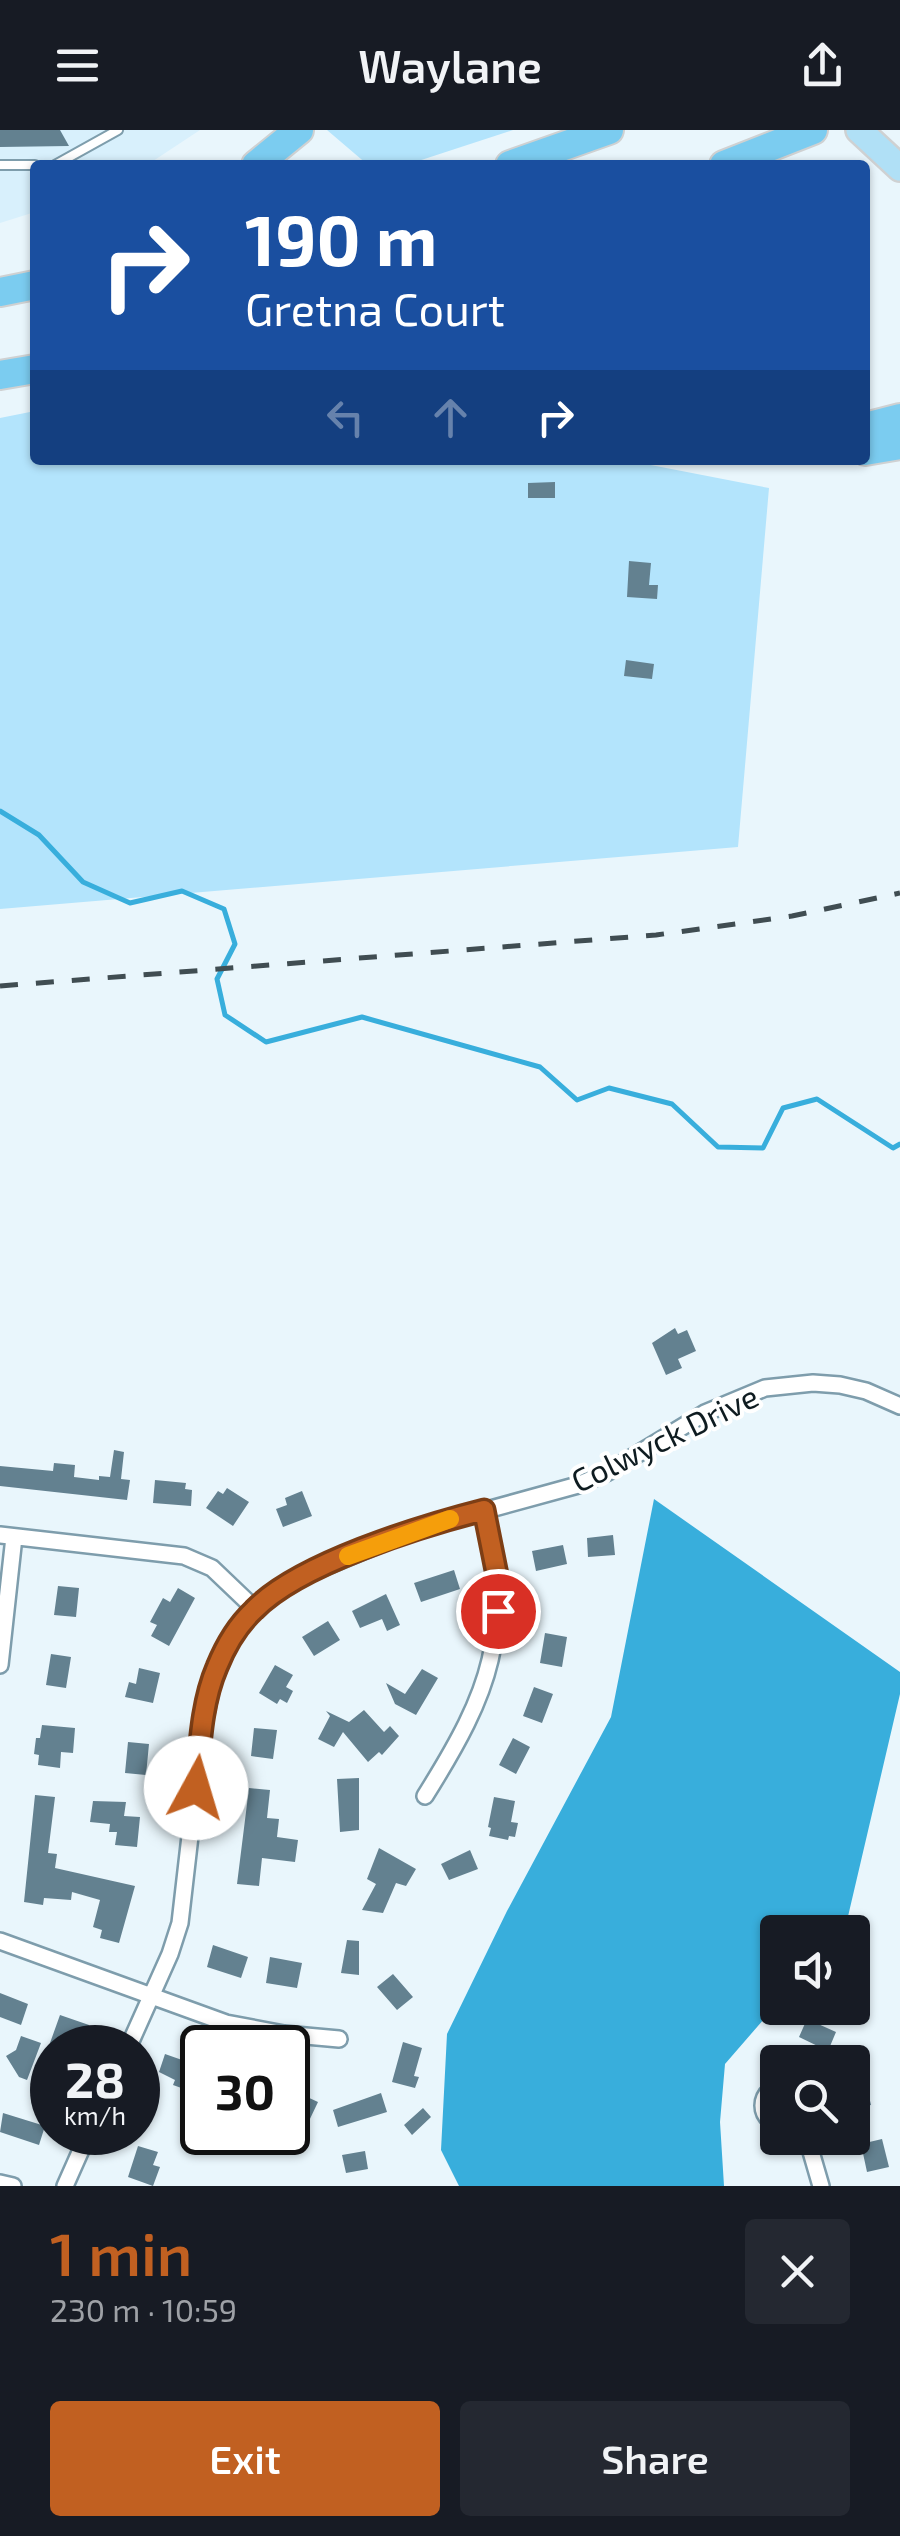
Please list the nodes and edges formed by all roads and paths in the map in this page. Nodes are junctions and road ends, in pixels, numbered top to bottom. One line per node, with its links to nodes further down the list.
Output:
1 (118, 130): 7 (lane)
2 (298, 130): 8 (highway)
3 (608, 130): 9 (highway)
4 (812, 130): 6 (highway)
5 (860, 130): 11 (main road)
6 (750, 159)
7 (65, 160)
8 (262, 160)
9 (524, 160)
10 (30, 165): 12 (lane)
11 (897, 165)
12 (0, 166)
13 (30, 283): 14 (highway)
14 (1, 292)
15 (30, 370): 16 (highway)
16 (0, 375)
17 (900, 418): 18 (highway)
18 (870, 426)
19 (900, 445): 20 (highway)
20 (870, 450)
21 (900, 1406): 22 (street, Colwyck Drive)
22 (484, 1510): 24 (street, Colwyck Drive); 26 (street)
23 (7, 1536): 24 (street); 25 (street)
24 (254, 1608): 28 (street, Colwyck Drive)
25 (0, 1666)
26 (425, 1796)
27 (0, 1940): 28 (street)
28 (151, 1997): 29 (street, Colwyck Drive); 30 (street)
29 (138, 2025)
30 (340, 2039)
31 (79, 2155): 35 (street)
32 (812, 2155): 36 (street)
33 (0, 2182): 34 (street)
34 (13, 2186)
35 (65, 2186)
36 (821, 2186)

